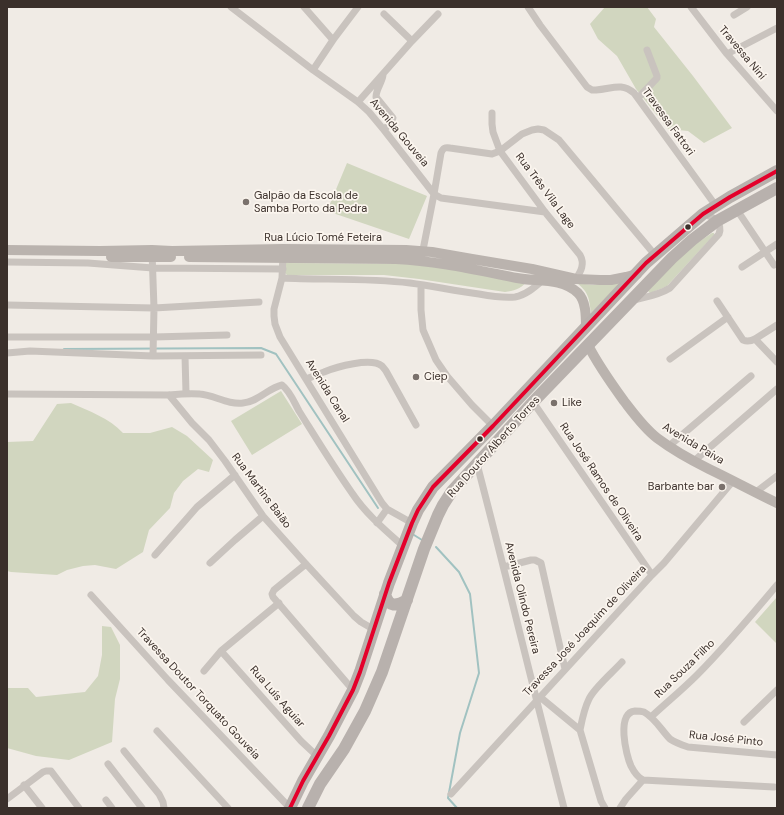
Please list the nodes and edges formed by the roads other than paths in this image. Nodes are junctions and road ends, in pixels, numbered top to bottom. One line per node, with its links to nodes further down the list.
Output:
1 (231, 7): 15 (street, Avenida Gouveia)
2 (304, 7): 11 (street)
3 (358, 7): 11 (street)
4 (528, 7): 17 (street, Travessa Fattori)
5 (747, 7): 9 (street)
6 (693, 8): 14 (street, Travessa Nini)
7 (384, 14): 12 (street)
8 (438, 14): 12 (street)
9 (734, 15)
10 (777, 28): 14 (street)
11 (333, 40): 15 (street)
12 (412, 40): 16 (street)
13 (648, 50): 17 (street)
14 (727, 54): 19 (street, Travessa Nini)
15 (313, 70): 18 (street, Avenida Gouveia)
16 (383, 73): 18 (street); 21 (street)
17 (638, 98): 26 (street, Travessa Fattori)
18 (358, 102): 21 (street, Avenida Gouveia)
19 (777, 111)
20 (492, 113): 22 (street, Rua Três Vila Lage)
21 (384, 130): 25 (street, Avenida Gouveia)
22 (500, 150): 25 (street); 28 (street, Rua Três Vila Lage); 34 (street)
23 (777, 171): 26 (main road)
24 (777, 188): 27 (main road, Rua Doutor Alberto Torres)
25 (434, 194): 28 (street); 35 (street)
26 (716, 206): 29 (main road)
27 (737, 210): 30 (main road, Rua Doutor Alberto Torres); 33 (street)
28 (545, 212): 44 (street, Rua Três Vila Lage)
29 (703, 214): 30 (street); 34 (main road)
30 (717, 222): 47 (main road, Rua Doutor Alberto Torres); 47 (street)
31 (777, 244): 33 (street)
32 (7, 250): 37 (main road, Rua Lúcio Tomé Feteira)
33 (766, 251): 40 (street); 41 (street)
34 (655, 255): 42 (main road)
35 (421, 256): 38 (main road, Rua Lúcio Tomé Feteira); 44 (main road, Rua Lúcio Tomé Feteira); 45 (main road, Rua Lúcio Tomé Feteira)
36 (7, 257): 37 (main road, Rua Lúcio Tomé Feteira)
37 (152, 258): 38 (main road, Rua Lúcio Tomé Feteira); 39 (street); 51 (street)
38 (283, 259): 43 (street, Avenida Canal)
39 (7, 262)
40 (774, 265)
41 (742, 267)
42 (637, 274): 44 (main road, Rua Lúcio Tomé Feteira); 54 (main road)
43 (282, 278): 46 (street); 67 (street, Avenida Canal)
44 (576, 279)
45 (544, 280): 46 (street); 54 (main road, Rua Lúcio Tomé Feteira)
46 (421, 285): 74 (street)
47 (632, 300): 59 (main road, Rua Doutor Alberto Torres)
48 (259, 302): 51 (street)
49 (717, 302): 52 (street)
50 (7, 305): 51 (street)
51 (154, 308): 57 (street)
52 (728, 317): 58 (street); 64 (street)
53 (777, 325): 58 (street)
54 (586, 327): 74 (main road)
55 (227, 335): 57 (street)
56 (7, 337): 57 (street)
57 (154, 338): 61 (street)
58 (755, 339): 65 (street)
59 (588, 345): 72 (main road, Rua Doutor Alberto Torres); 75 (main road, Avenida Paiva)
60 (7, 353): 61 (street)
61 (153, 353): 62 (street)
62 (185, 356): 63 (street); 69 (street)
63 (261, 356)
64 (670, 359)
65 (777, 362)
66 (751, 376): 75 (street)
67 (306, 379): 73 (street); 83 (street, Avenida Canal)
68 (777, 389): 76 (street)
69 (186, 393): 71 (street); 85 (street)
70 (7, 394): 71 (street)
71 (169, 395): 78 (street, Rua Martins Baião)
72 (533, 402): 77 (main road, Rua Doutor Alberto Torres); 92 (street, Rua José Ramos de Oliveira)
73 (416, 425)
74 (493, 426): 86 (main road)
75 (669, 446): 76 (main road, Avenida Paiva)
76 (694, 461): 80 (main road, Avenida Paiva)
77 (477, 464): 91 (street, Avenida Olindo Pereira); 96 (main road, Rua Doutor Alberto Torres)
78 (235, 475): 84 (street, Rua Martins Baião); 88 (street)
79 (777, 476): 81 (street)
80 (733, 481): 81 (main road, Avenida Paiva); 92 (street, Travessa José Joaquim de Oliveira)
81 (756, 492): 82 (main road, Avenida Paiva)
82 (777, 503)
83 (387, 509): 85 (street); 86 (street, Avenida Canal)
84 (263, 516): 89 (street); 90 (street, Rua Martins Baião)
85 (377, 523): 87 (street)
86 (412, 524): 87 (main road)
87 (403, 546): 94 (main road)
88 (155, 555)
89 (210, 563)
90 (306, 564): 97 (street); 98 (street, Rua Martins Baião)
91 (504, 568): 101 (street); 105 (street, Avenida Olindo Pereira)
92 (652, 575): 101 (street, Travessa José Joaquim de Oliveira)
93 (777, 585): 106 (street, Rua Souza Filho)
94 (385, 594): 96 (main road); 98 (main road)
95 (91, 595): 128 (street, Travessa Doutor Torquato Gouveia)
96 (407, 600): 113 (main road, Rua Doutor Alberto Torres)
97 (279, 603): 99 (street); 103 (street)
98 (373, 629): 103 (main road)
99 (221, 651): 102 (street); 112 (street, Rua Luís Aguiar)
100 (622, 662): 108 (street)
101 (565, 669): 105 (street, Travessa José Joaquim de Oliveira)
102 (204, 671)
103 (353, 690): 112 (main road)
104 (777, 690): 107 (street)
105 (538, 699): 108 (street); 119 (street, Travessa José Joaquim de Oliveira); 130 (street, Avenida Olindo Pereira)
106 (651, 717): 111 (street, Rua José Pinto); 116 (street)
107 (744, 722)
108 (580, 730): 131 (street)
109 (157, 731): 127 (street)
110 (124, 751): 126 (street)
111 (777, 755)
112 (317, 757): 113 (main road); 115 (main road); 128 (main road)
113 (337, 759): 115 (main road, Rua Doutor Alberto Torres)
114 (108, 764): 125 (street)
115 (326, 775): 129 (main road, Rua Doutor Alberto Torres)
116 (643, 780): 118 (street); 132 (street)
117 (24, 786): 120 (street); 122 (street); 123 (street)
118 (774, 787)
119 (451, 794)
120 (7, 799)
121 (106, 800): 124 (street)
122 (42, 808)
123 (79, 808)
124 (112, 808)
125 (142, 808)
126 (164, 808)
127 (228, 808)
128 (290, 808)
129 (308, 808)
130 (564, 808)
131 (605, 808)
132 (620, 808)

